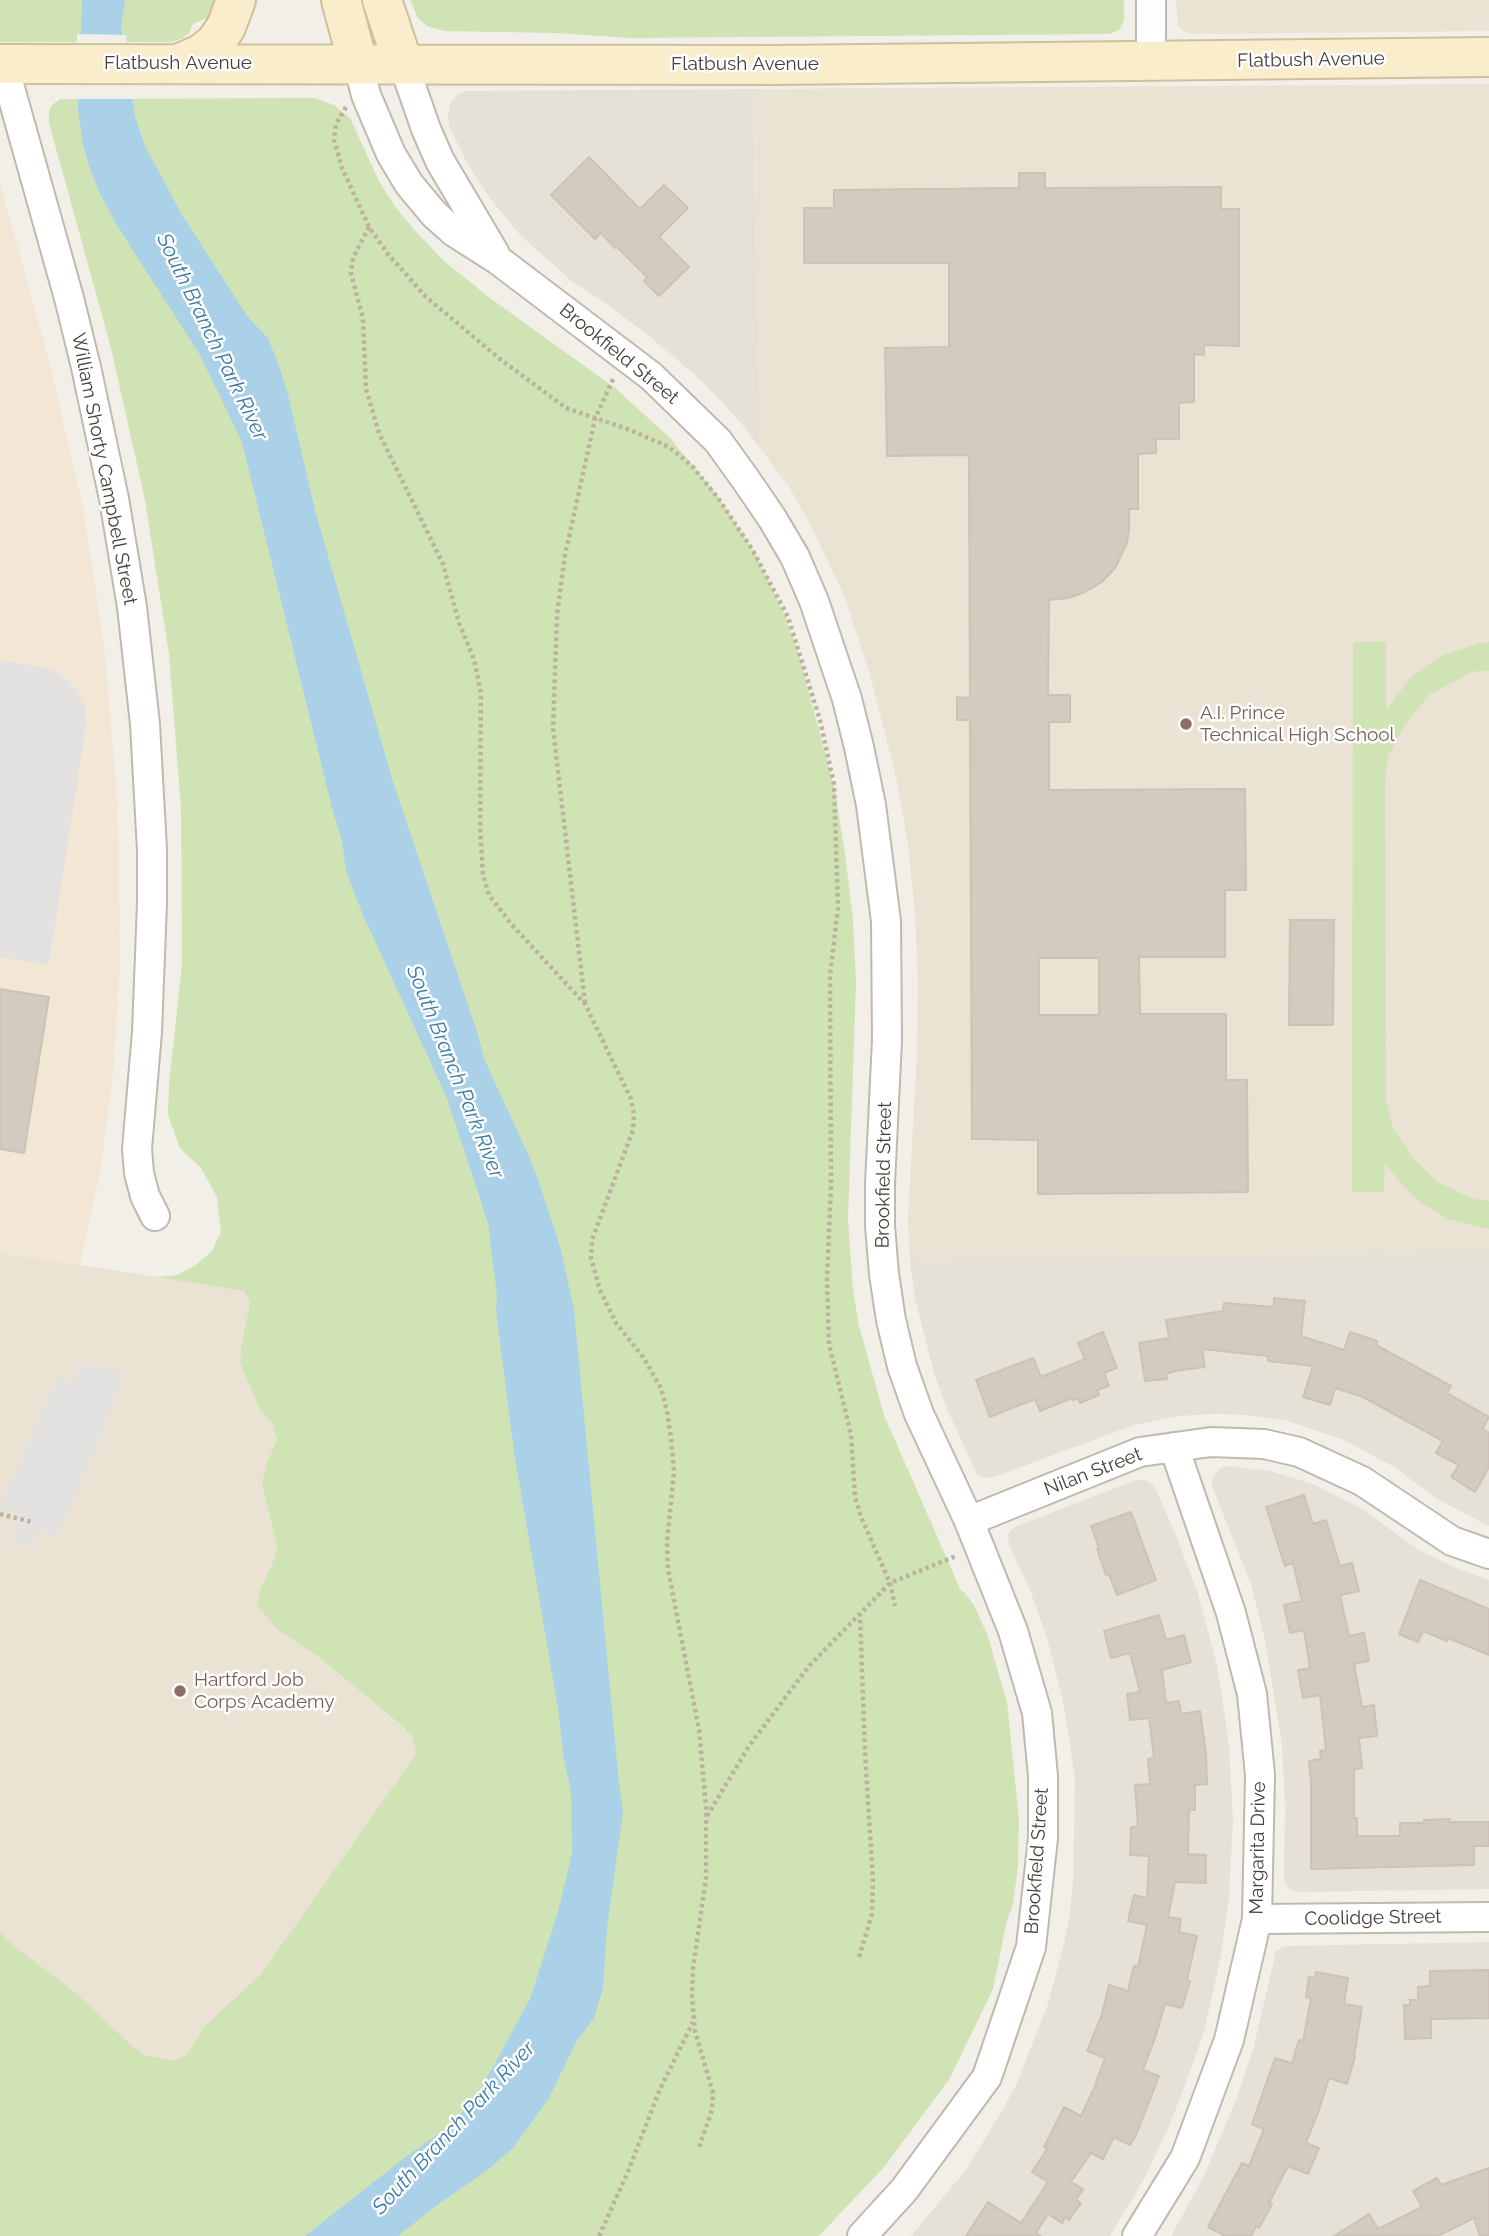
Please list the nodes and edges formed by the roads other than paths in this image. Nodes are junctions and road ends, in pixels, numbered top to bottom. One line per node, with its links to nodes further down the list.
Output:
1 (236, 0): 7 (street)
2 (341, 0): 8 (street, Brookfield Street)
3 (382, 0): 10 (street, Brookfield Street)
4 (1152, 0): 6 (street)
5 (1489, 57): 6 (street, Flatbush Avenue)
6 (1151, 62): 10 (street, Flatbush Avenue)
7 (180, 63): 8 (street, Flatbush Avenue); 9 (street, Flatbush Avenue)
8 (358, 63): 10 (street, Flatbush Avenue); 11 (street, Brookfield Street)
9 (2, 64): 12 (street, William Shorty Campbell Street)
10 (403, 64): 11 (street, Brookfield Street)
11 (498, 260): 14 (street, Brookfield Street)
12 (155, 1216)
13 (1174, 1447): 14 (street, Nilan Street); 15 (street, Nilan Street); 17 (street, Margarita Drive)
14 (974, 1534): 18 (street, Brookfield Street)
15 (1489, 1553)
16 (1489, 1917): 17 (street, Coolidge Street)
17 (1257, 1919): 19 (street, Margarita Drive)
18 (862, 2236)
19 (1137, 2236)

